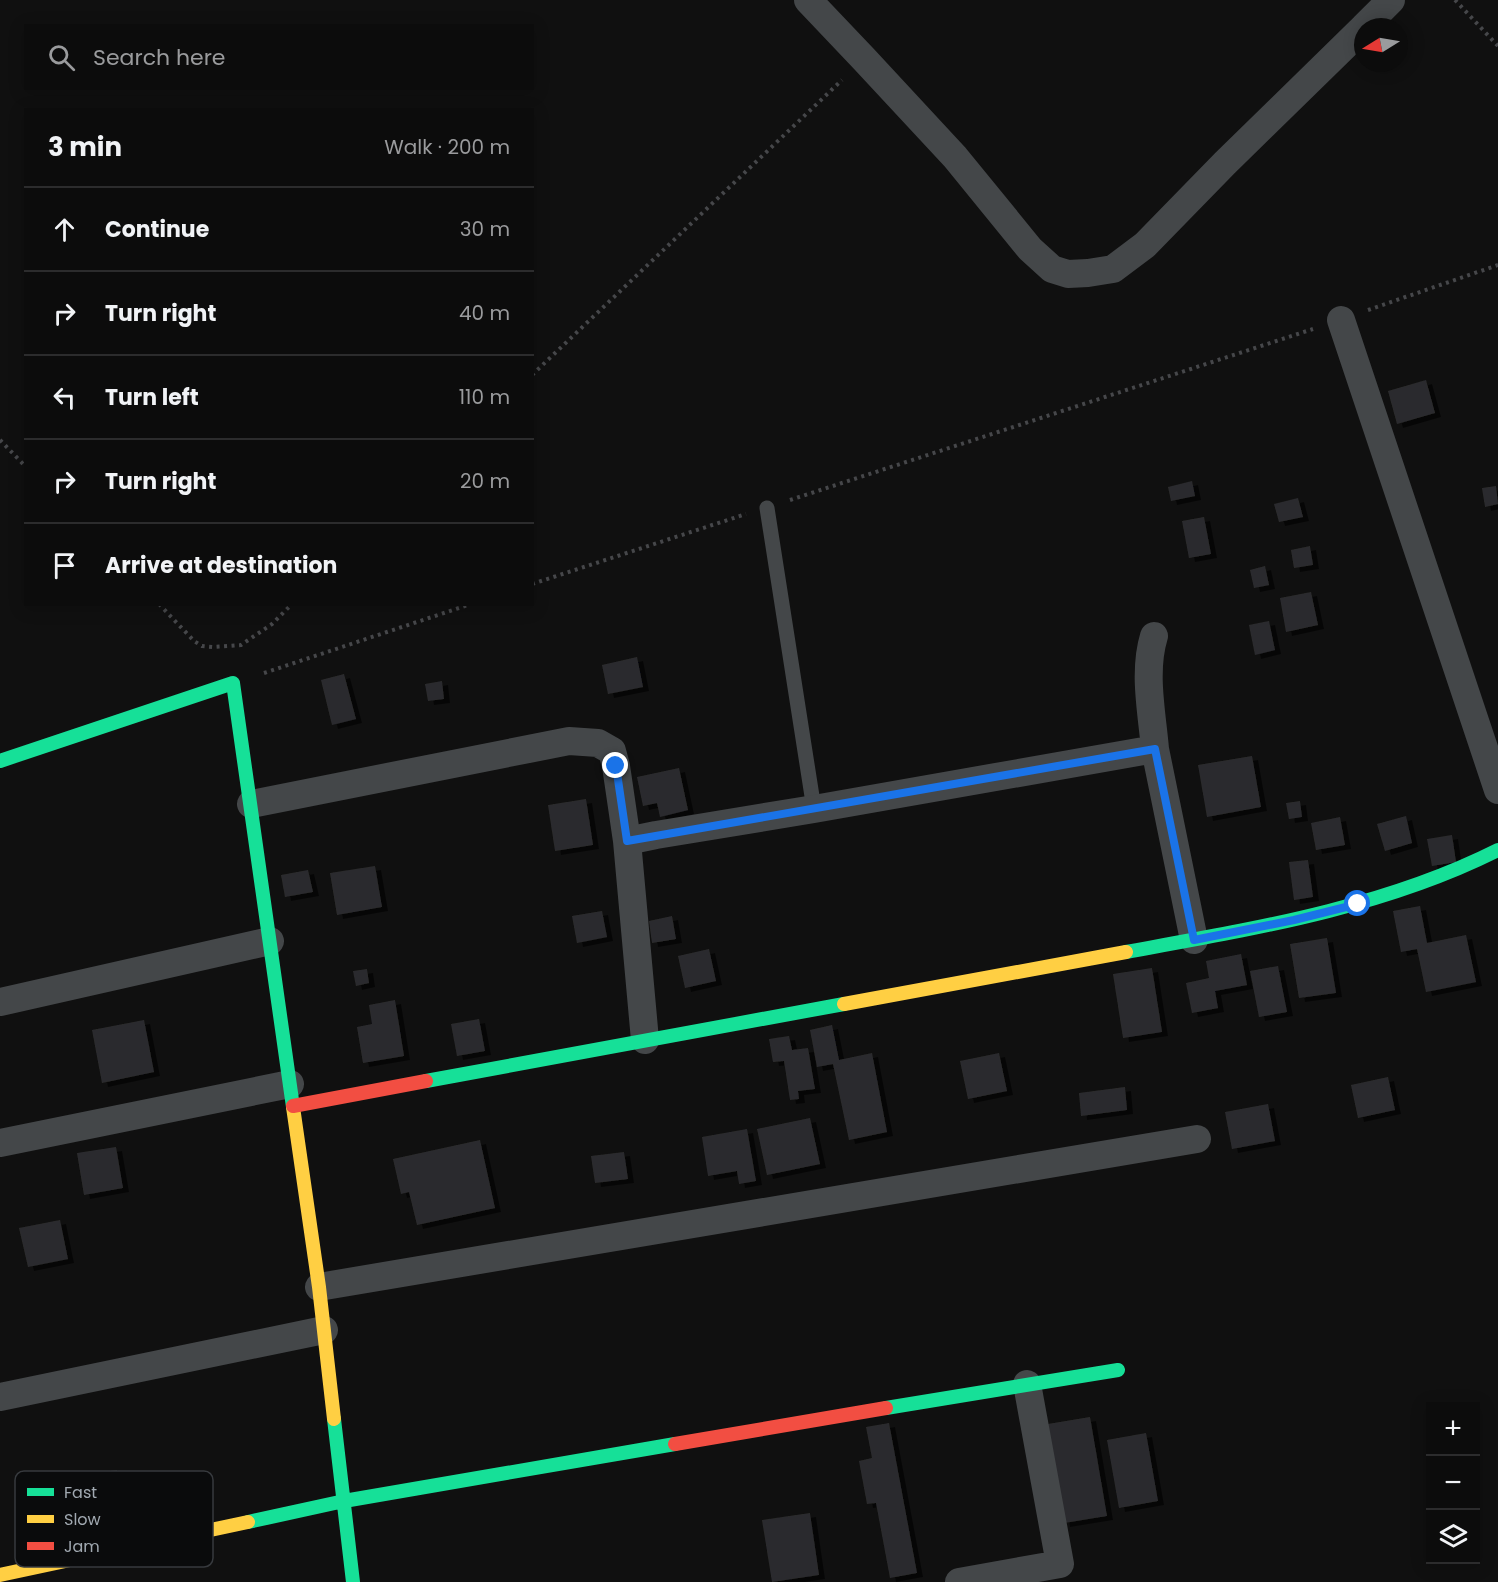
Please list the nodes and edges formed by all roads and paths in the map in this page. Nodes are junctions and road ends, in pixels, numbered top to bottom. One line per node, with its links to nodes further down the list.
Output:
1 (808, 0): 7 (street)
2 (1391, 0): 4 (street)
3 (1455, 0): 6 (path)
4 (1372, 18)
5 (1354, 36): 7 (street)
6 (1498, 46)
7 (864, 59): 10 (path)
8 (1498, 265): 9 (path)
9 (1341, 320): 13 (path); 22 (street)
10 (534, 373)
11 (0, 440): 12 (path)
12 (24, 464)
13 (767, 507): 14 (path); 24 (lane)
14 (534, 583)
15 (161, 606): 16 (path)
16 (290, 606)
17 (465, 606): 19 (path)
18 (1154, 636): 20 (street)
19 (233, 683): 21 (street); 23 (street)
20 (1155, 749): 24 (street); 27 (street)
21 (0, 761)
22 (1498, 790)
23 (251, 804): 25 (street); 28 (street)
24 (814, 809): 25 (street)
25 (627, 841): 30 (street)
26 (1498, 850): 27 (street)
27 (1194, 940): 30 (street)
28 (270, 941): 29 (street); 31 (street)
29 (0, 1002)
30 (645, 1040): 31 (street)
31 (292, 1095): 33 (street); 34 (street)
32 (1197, 1140): 34 (street)
33 (0, 1143)
34 (319, 1287): 35 (street)
35 (324, 1330): 38 (street); 39 (street)
36 (1118, 1370): 37 (street)
37 (1027, 1384): 39 (street); 44 (street)
38 (0, 1397)
39 (344, 1501): 40 (street); 43 (street)
40 (213, 1529)
41 (37, 1567): 42 (street)
42 (0, 1575)
43 (353, 1582)
44 (959, 1582)

